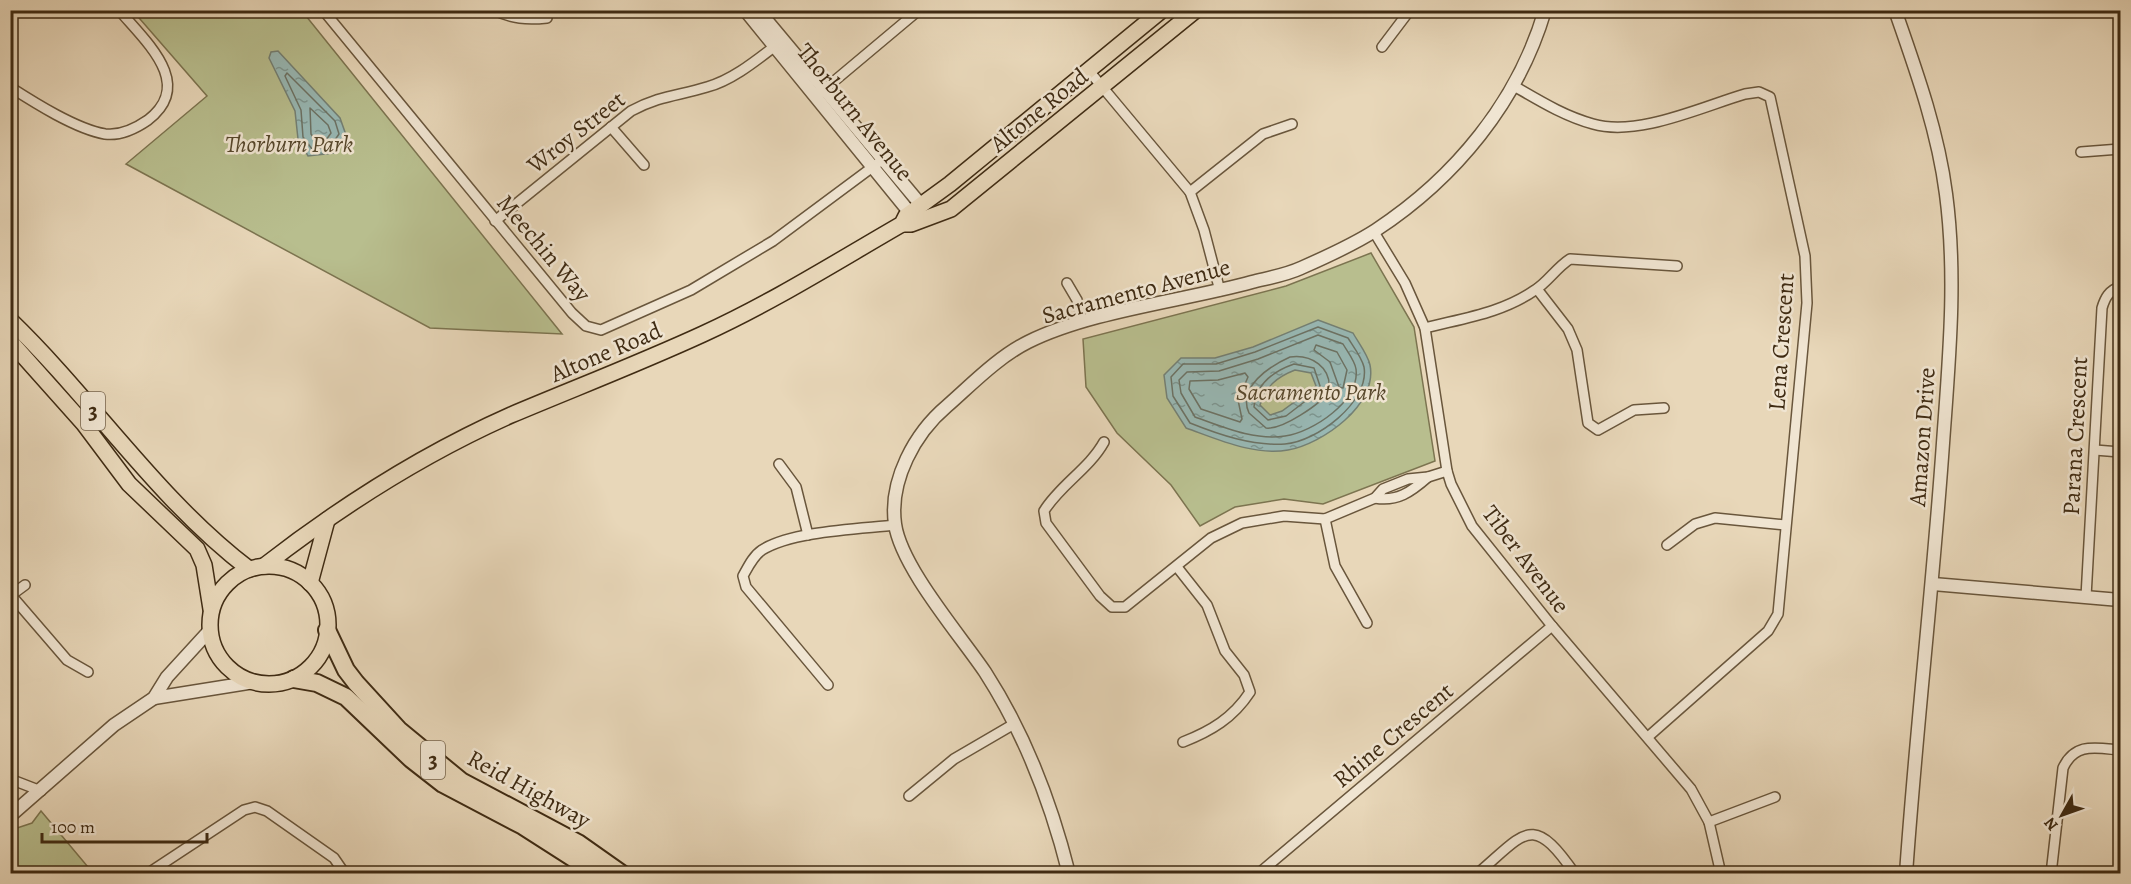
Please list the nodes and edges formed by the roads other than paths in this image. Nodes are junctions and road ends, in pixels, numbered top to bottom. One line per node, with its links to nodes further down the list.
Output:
1 (119, 10): 17 (street)
2 (323, 10): 28 (street, Meechin Way)
3 (494, 10): 12 (street)
4 (745, 10): 13 (street, Thorburn Avenue)
5 (758, 10): 13 (street, Thorburn Avenue)
6 (919, 10): 19 (street)
7 (1162, 10): 15 (main road, Altone Road)
8 (1196, 10): 18 (main road, Altone Road)
9 (1410, 10): 14 (street)
10 (1545, 10): 16 (street, Sacramento Avenue)
11 (1895, 10): 54 (street, Amazon Drive)
12 (547, 18)
13 (779, 43): 19 (street, Thorburn Avenue); 21 (street, Wroy Street)
14 (1382, 47)
15 (1089, 70): 18 (street); 27 (main road, Altone Road)
16 (1514, 86): 29 (street, Sacramento Avenue); 48 (street, Lena Crescent)
17 (10, 87)
18 (1103, 88): 26 (street); 27 (main road, Altone Road)
19 (820, 93): 24 (street, Thorburn Avenue)
20 (1292, 124): 26 (street)
21 (611, 127): 25 (street); 28 (street, Wroy Street)
22 (2121, 149): 23 (street)
23 (2081, 152)
24 (878, 163): 27 (street, Thorburn Avenue); 28 (street, Meechin Way)
25 (644, 165)
26 (1190, 192): 34 (street)
27 (911, 214): 46 (main road, Altone Road)
28 (495, 221)
29 (1374, 232): 34 (street, Sacramento Avenue); 37 (street, Tiber Avenue)
30 (1677, 266): 33 (street)
31 (1067, 283): 36 (street)
32 (2121, 287): 41 (street, Parana Crescent)
33 (1538, 289): 37 (street); 39 (street)
34 (1220, 291): 36 (street, Sacramento Avenue)
35 (10, 320): 52 (main road, 3)
36 (1083, 322): 47 (street, Sacramento Avenue)
37 (1425, 328): 44 (street, Tiber Avenue)
38 (10, 341): 59 (main road, 3)
39 (1664, 408)
40 (1104, 442): 51 (street)
41 (2094, 450): 42 (street); 57 (street, Parana Crescent)
42 (2121, 452)
43 (779, 464): 49 (street)
44 (1447, 471): 45 (street); 61 (street, Tiber Avenue)
45 (1325, 519): 51 (street); 60 (street)
46 (327, 520): 52 (main road, Altone Road); 53 (main road)
47 (895, 525): 49 (street); 69 (street)
48 (1785, 525): 50 (street); 70 (street, Lena Crescent)
49 (808, 535): 67 (street)
50 (1667, 545)
51 (1177, 567): 71 (street)
52 (256, 568): 53 (main road); 59 (main road)
53 (310, 583): 63 (main road)
54 (1933, 584): 57 (street); 88 (street, Amazon Drive)
55 (25, 585): 56 (street)
56 (11, 596): 64 (street)
57 (2086, 597): 58 (street)
58 (2121, 600)
59 (212, 610): 62 (main road)
60 (1367, 623)
61 (1552, 626): 70 (street, Tiber Avenue); 84 (street, Rhine Crescent)
62 (210, 630): 66 (main road); 68 (street)
63 (327, 630): 65 (main road); 82 (highway, Reid Highway / 3)
64 (88, 672)
65 (294, 679): 66 (main road); 81 (highway, Reid Highway / 3)
66 (254, 682): 68 (street)
67 (828, 685)
68 (154, 698): 74 (street)
69 (1014, 724): 75 (street); 83 (street)
70 (1648, 736): 78 (street, Tiber Avenue)
71 (1183, 742)
72 (2121, 750): 89 (street)
73 (10, 779): 74 (street)
74 (41, 791): 77 (street)
75 (909, 796)
76 (1775, 797): 78 (street)
77 (10, 816)
78 (1709, 822): 87 (street, Tiber Avenue)
79 (147, 873): 80 (street)
80 (345, 873)
81 (598, 873)
82 (622, 873)
83 (1069, 873)
84 (1258, 873)
85 (1477, 873): 86 (street)
86 (1575, 873)
87 (1721, 873)
88 (1906, 873)
89 (2051, 873)

